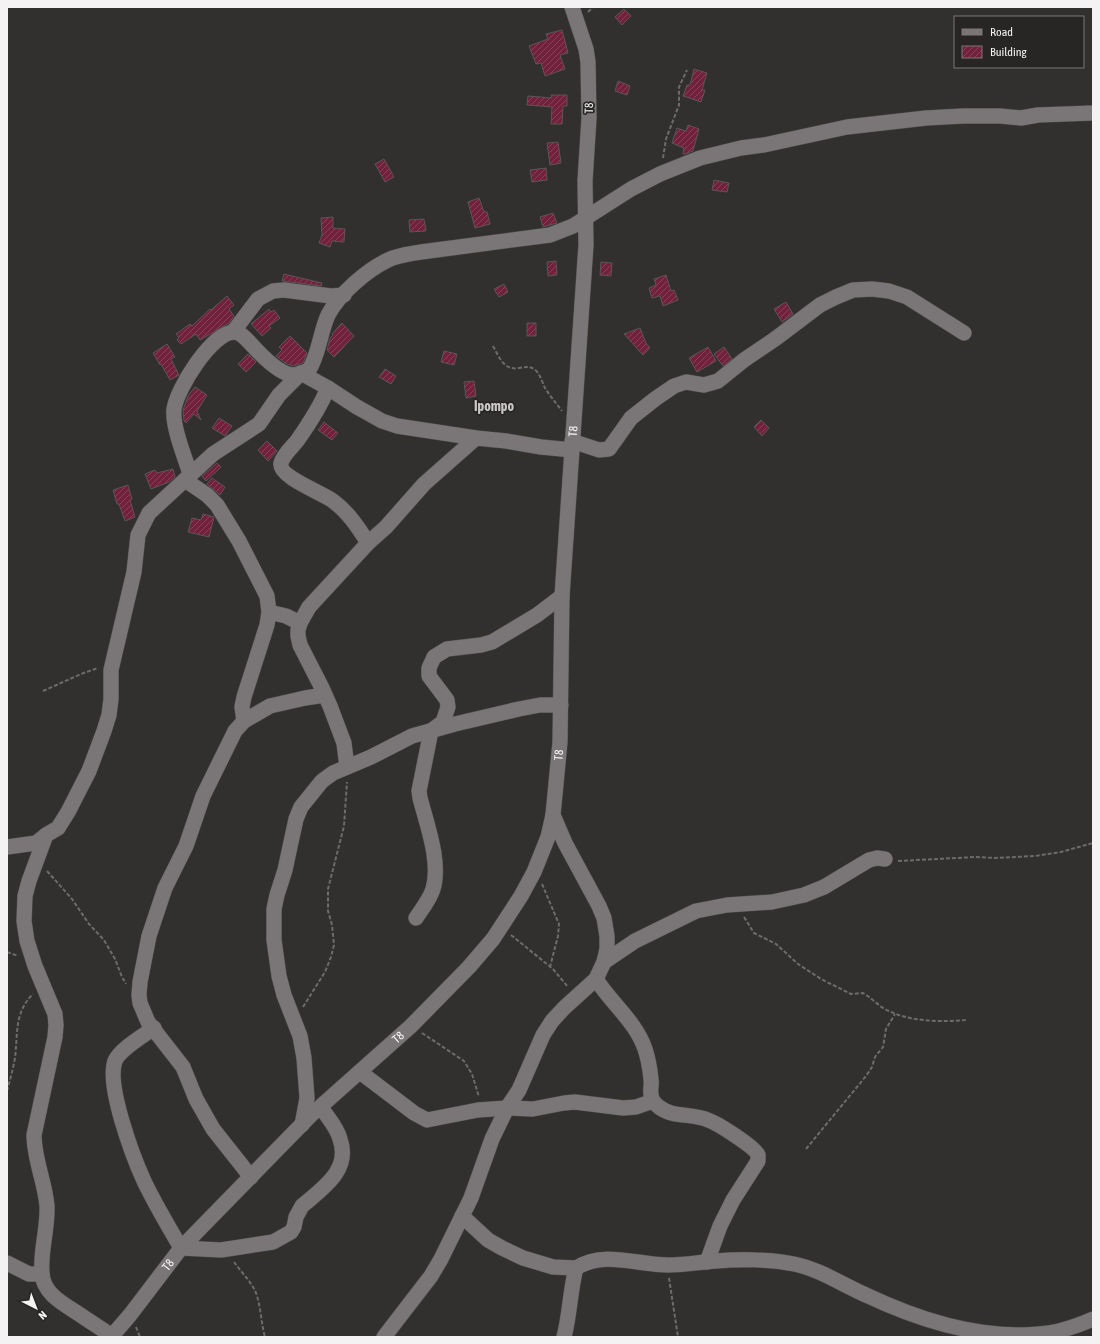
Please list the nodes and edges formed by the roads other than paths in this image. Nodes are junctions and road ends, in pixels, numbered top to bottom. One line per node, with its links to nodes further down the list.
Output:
1 (572, 7): 3 (street, T8)
2 (1093, 113): 3 (street)
3 (586, 216): 4 (street); 10 (street, T8)
4 (344, 295): 5 (street); 7 (street)
5 (233, 332): 7 (street); 11 (street)
6 (964, 333): 10 (street)
7 (301, 373): 8 (street); 11 (street)
8 (328, 388): 9 (street); 12 (street)
9 (476, 438): 10 (street); 12 (street)
10 (572, 445): 13 (street, T8)
11 (188, 477): 14 (street); 22 (street)
12 (368, 543): 15 (street)
13 (562, 596): 17 (street, T8); 19 (street)
14 (269, 612): 15 (street); 18 (street)
15 (300, 622): 16 (street)
16 (325, 695): 18 (street); 20 (street)
17 (561, 705): 19 (street); 21 (street, T8)
18 (244, 721): 28 (street)
19 (431, 731): 20 (street); 25 (street)
20 (347, 767): 33 (street)
21 (553, 816): 26 (street); 29 (street, T8)
22 (46, 835): 23 (street); 40 (street)
23 (7, 848)
24 (885, 859): 26 (street)
25 (416, 918)
26 (604, 962): 27 (street)
27 (596, 979): 30 (street); 32 (street)
28 (154, 1028): 34 (street); 36 (street)
29 (360, 1072): 31 (street, T8); 32 (street)
30 (653, 1101): 32 (street); 37 (street)
31 (321, 1107): 33 (street, T8); 36 (street)
32 (507, 1108): 35 (street)
33 (302, 1125): 34 (street, T8)
34 (251, 1177): 36 (street, T8)
35 (462, 1216): 39 (street); 44 (street)
36 (181, 1248): 43 (street, T8)
37 (707, 1262): 39 (street); 42 (street)
38 (7, 1263): 40 (street)
39 (576, 1268): 45 (street)
40 (42, 1274): 43 (street)
41 (1093, 1319): 42 (street)
42 (956, 1333)
43 (111, 1337)
44 (384, 1337)
45 (564, 1337)

